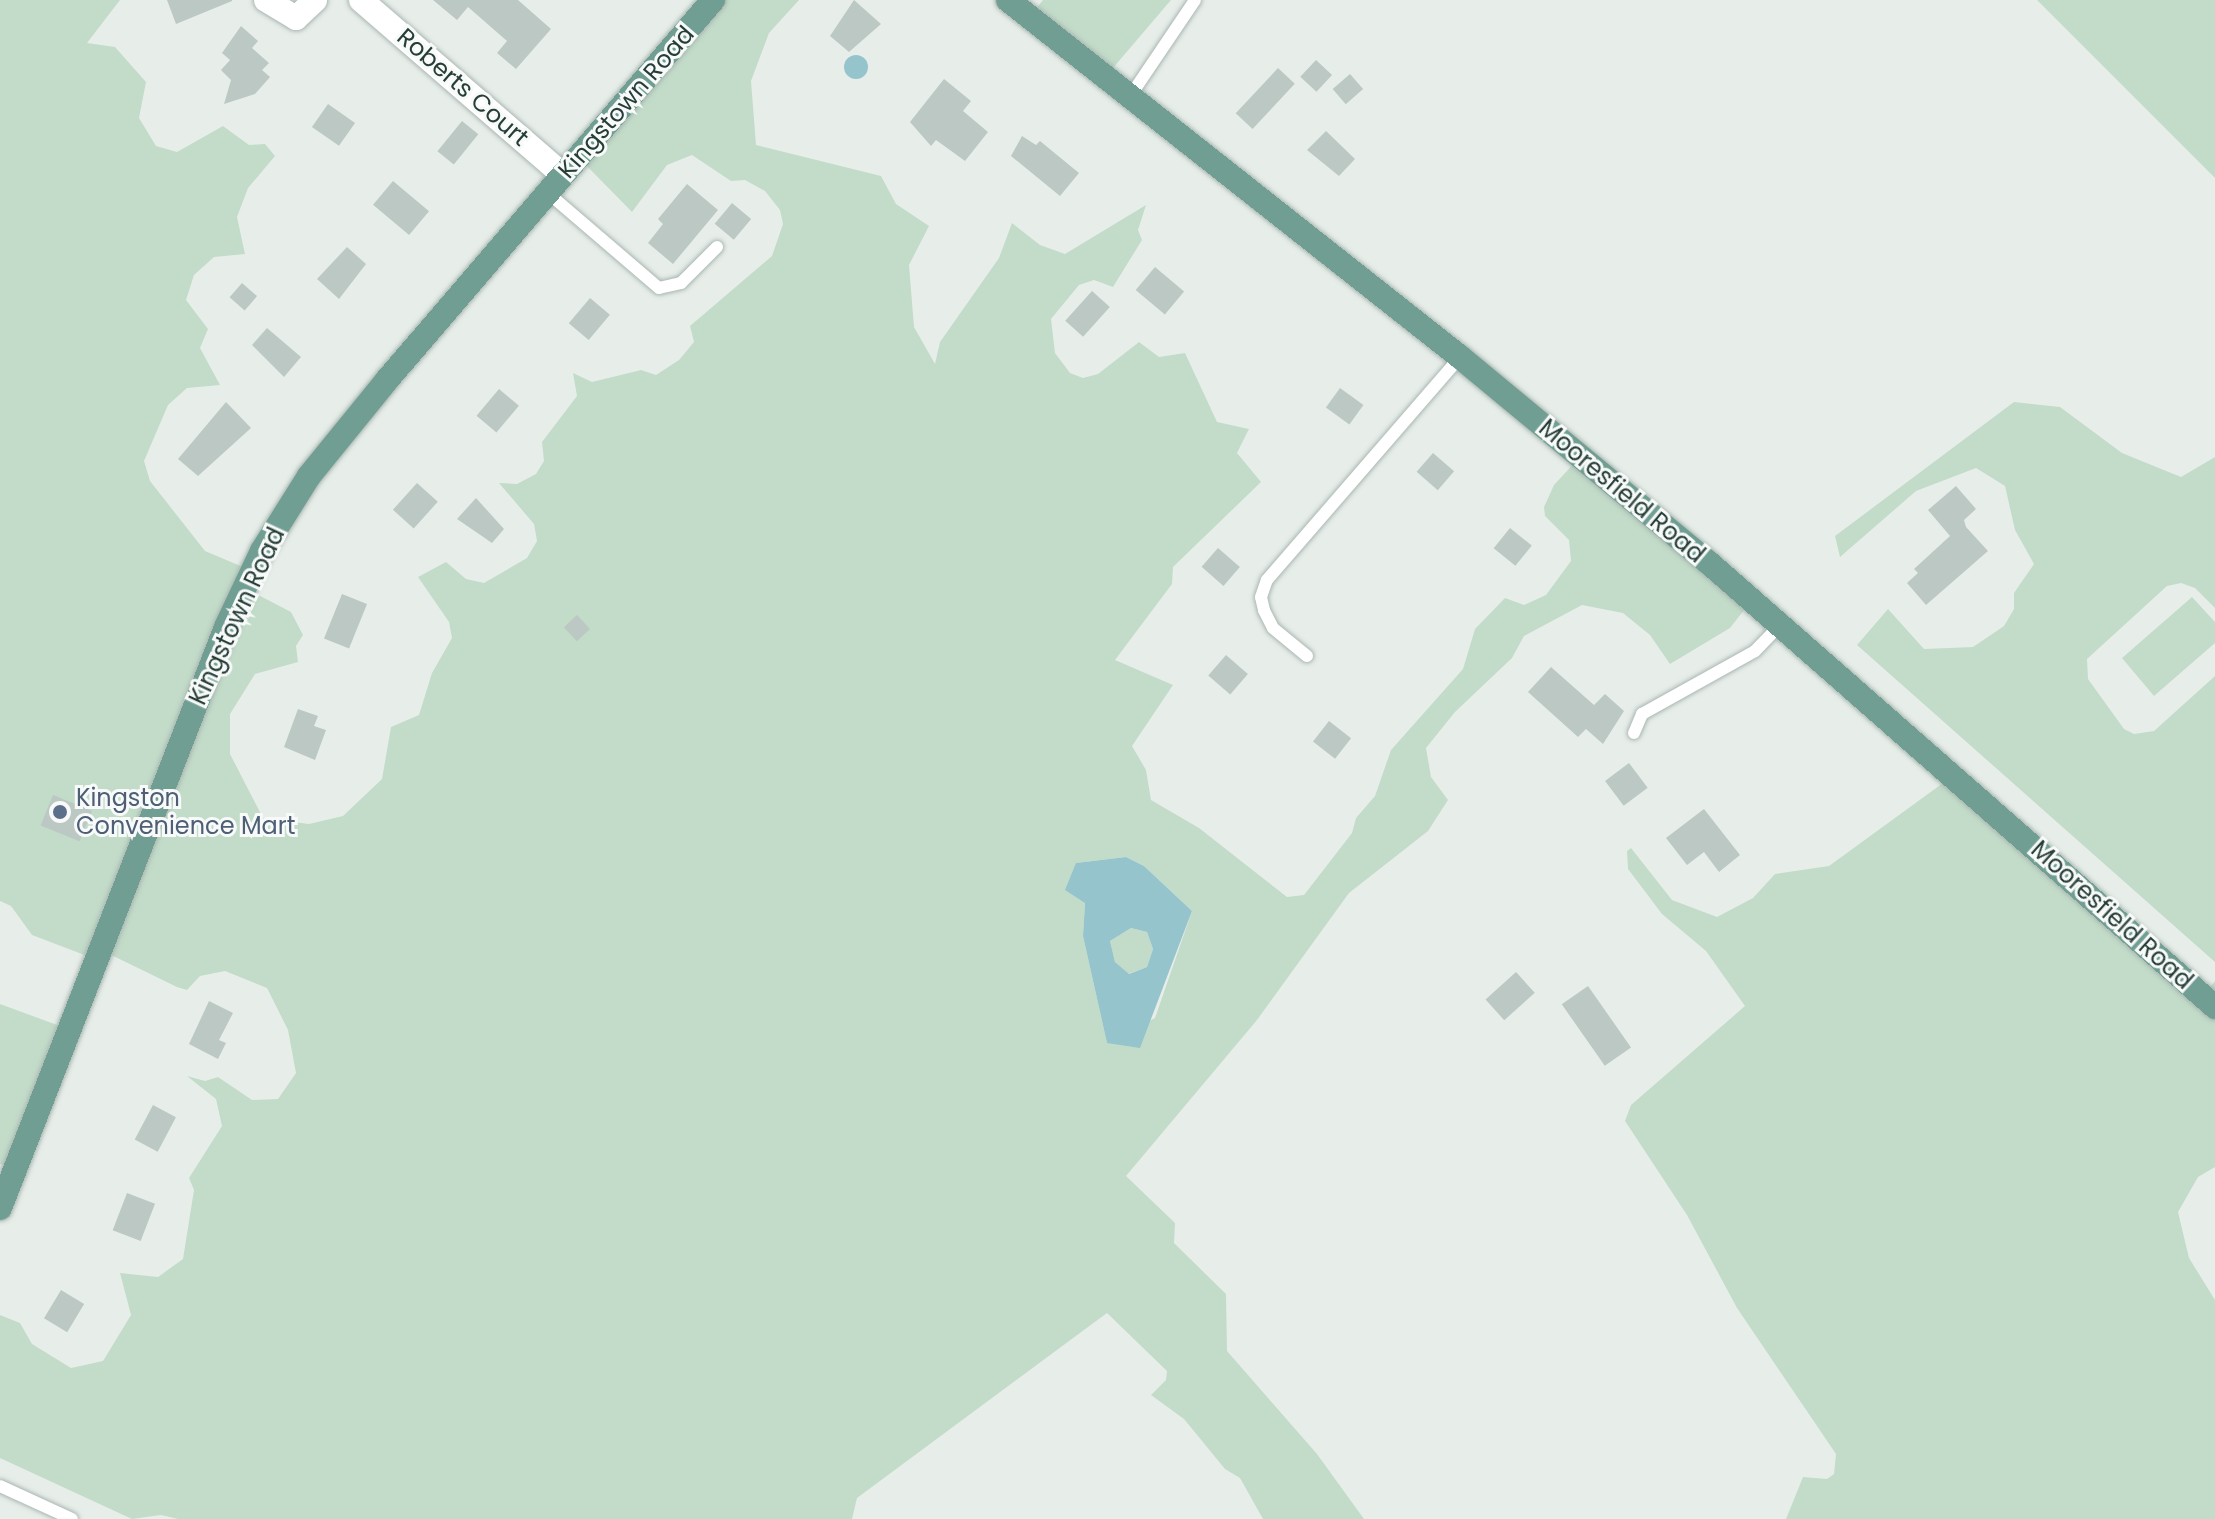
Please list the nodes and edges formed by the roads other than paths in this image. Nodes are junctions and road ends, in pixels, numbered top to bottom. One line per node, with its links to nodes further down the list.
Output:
1 (266, 0): 2 (street)
2 (315, 0)
3 (361, 0): 8 (street, Roberts Court)
4 (713, 0): 8 (main road, Kingstown Road)
5 (1008, 0): 7 (main road, Mooresfield Road)
6 (1195, 0): 7 (lane)
7 (1129, 98): 10 (main road, Mooresfield Road)
8 (555, 184): 9 (lane); 15 (main road, Kingstown Road)
9 (717, 247)
10 (1460, 357): 11 (main road, Mooresfield Road); 12 (lane)
11 (1780, 625): 13 (lane); 14 (main road, Mooresfield Road)
12 (1307, 656)
13 (1634, 733)
14 (2215, 1007)
15 (0, 1208)
16 (0, 1486): 17 (lane)
17 (72, 1519)

